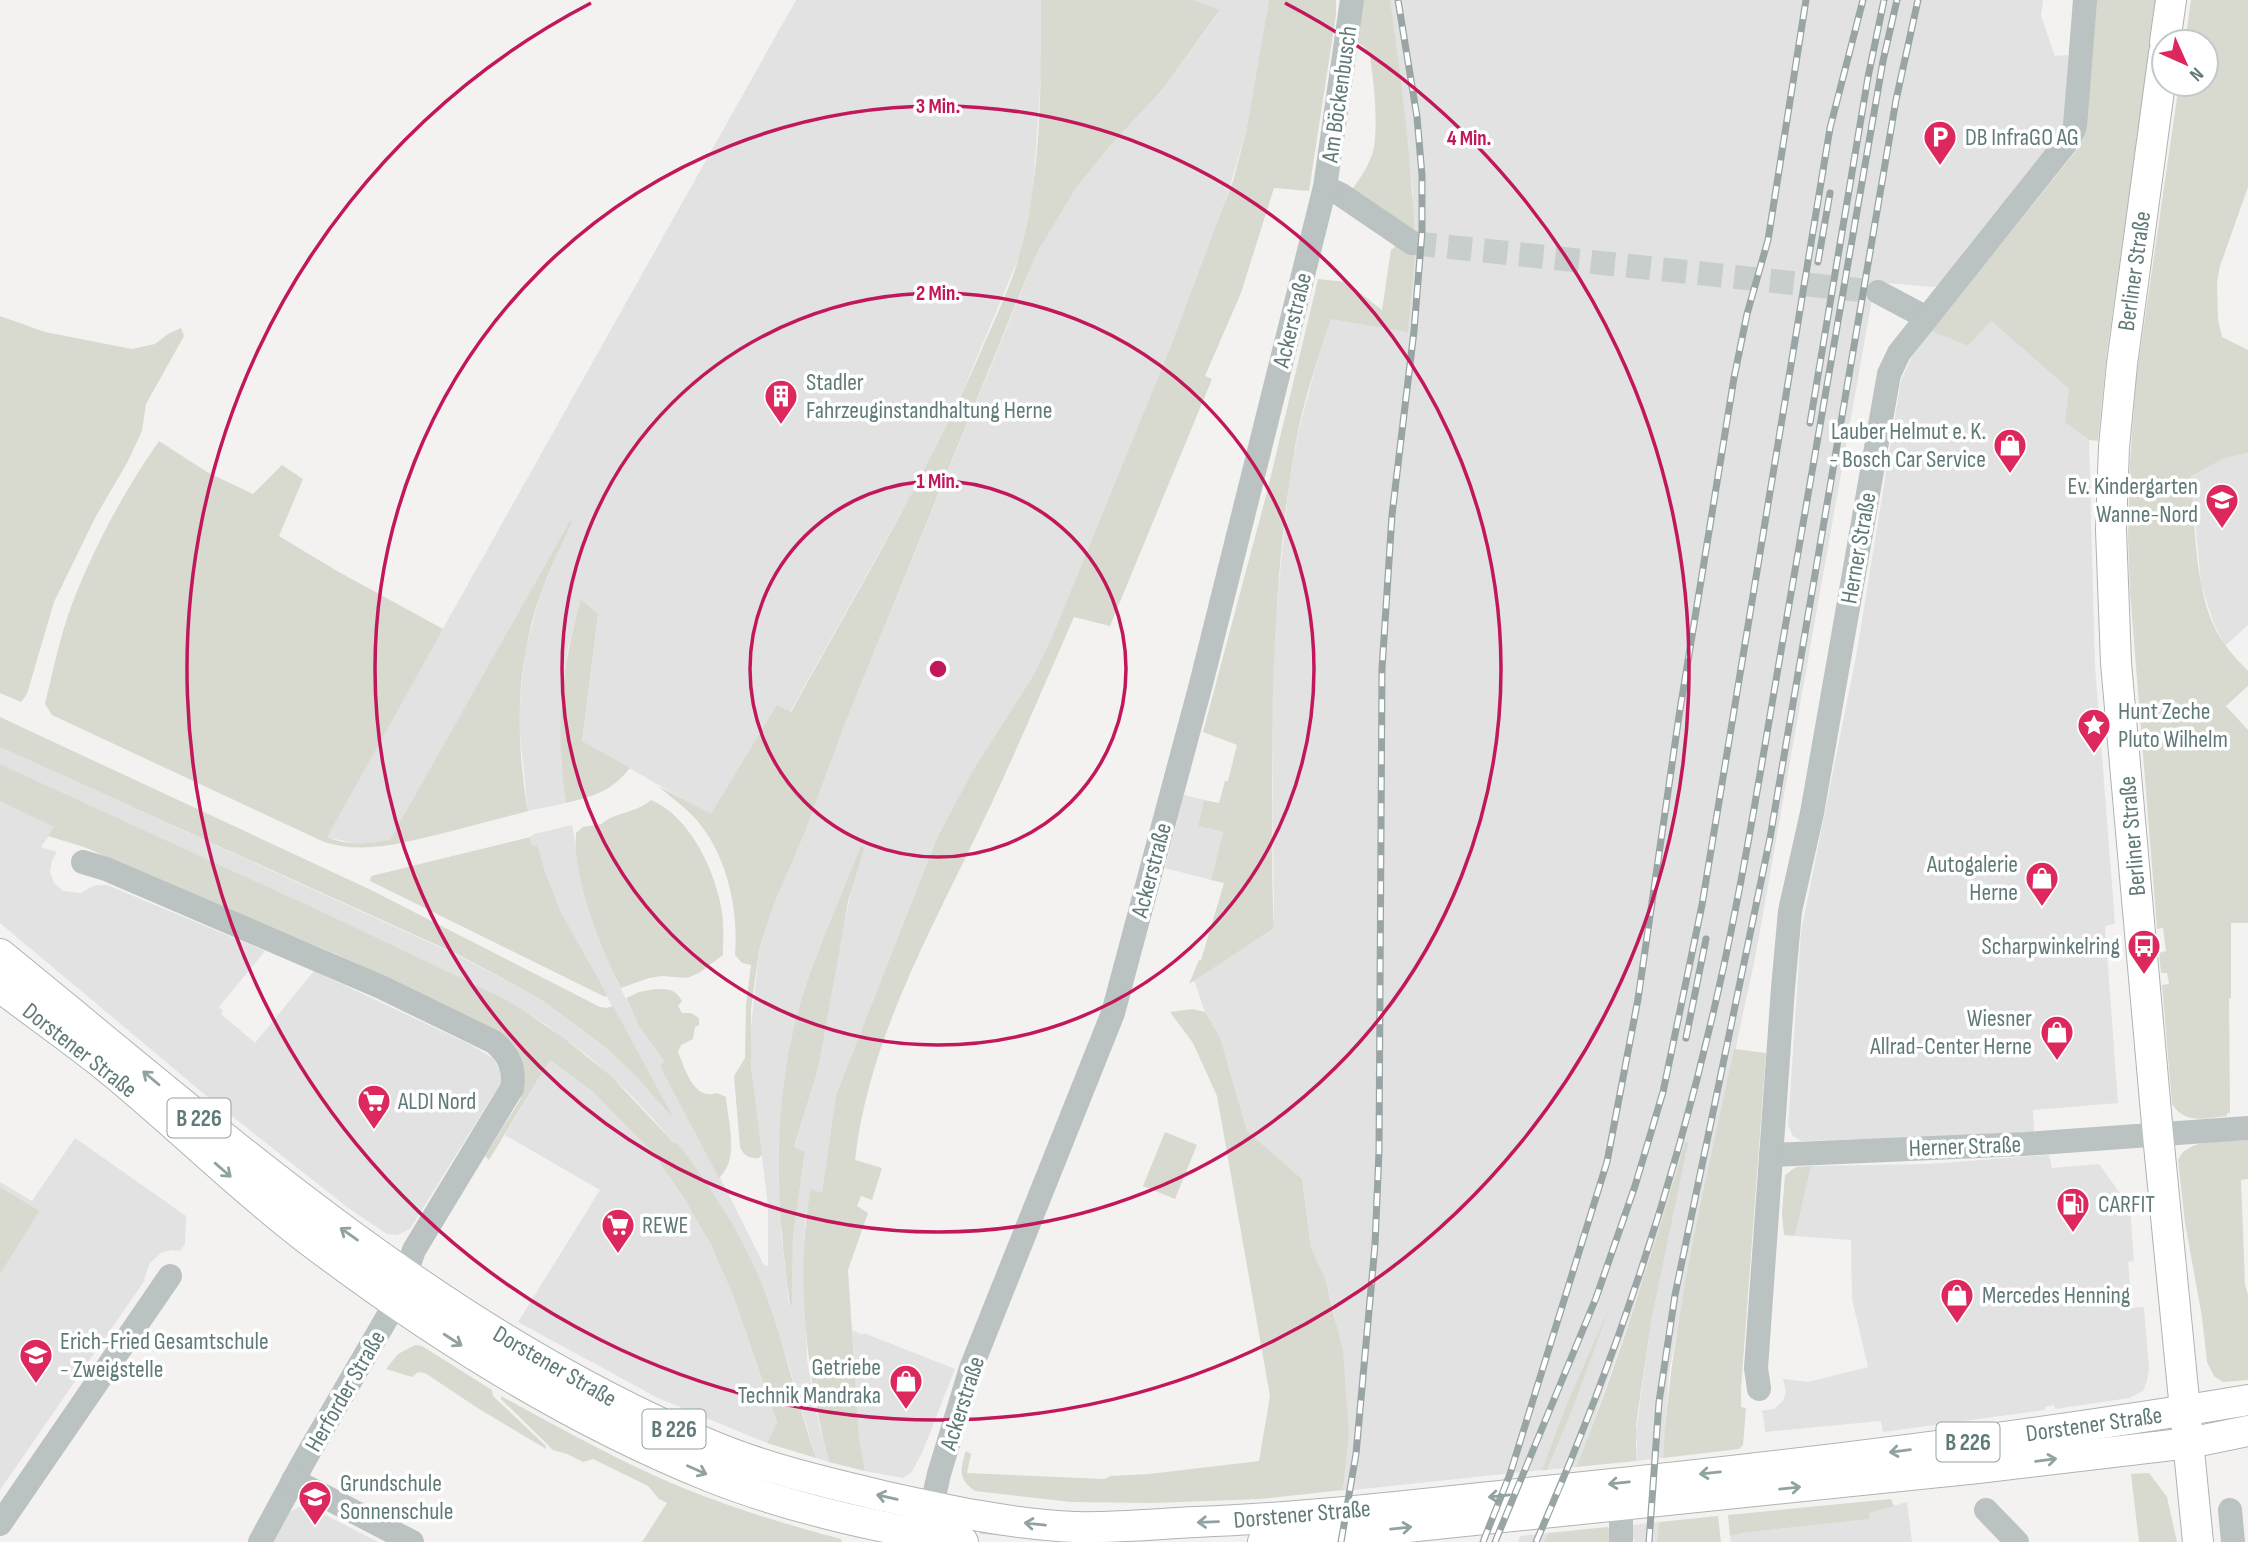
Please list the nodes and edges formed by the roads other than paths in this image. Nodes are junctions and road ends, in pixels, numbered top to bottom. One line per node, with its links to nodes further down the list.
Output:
1 (1352, 0): 6 (street, Am Böckenbusch)
2 (2085, 0): 9 (street, Herner Straße)
3 (2171, 0): 4 (main road)
4 (2167, 28)
5 (2158, 98): 14 (main road, Berliner Straße)
6 (1325, 187): 7 (street); 28 (street, Ackerstraße)
7 (1412, 243)
8 (1878, 292): 9 (street)
9 (1927, 318): 15 (street, Herner Straße)
10 (83, 862): 16 (street)
11 (0, 954): 16 (main road, Dorstener Straße / B 226, one-way to 11)
12 (0, 987): 18 (main road, Dorstener Straße / B 226, one-way to 18)
13 (2248, 1128): 14 (street)
14 (2158, 1135): 15 (street, Herner Straße); 21 (main road, Berliner Straße)
15 (1771, 1155): 19 (street, Herner Straße)
16 (404, 1274): 18 (street, Herforder Straße); 28 (main road, Dorstener Straße / B 226, one-way to 16)
17 (170, 1276): 29 (street)
18 (395, 1304): 24 (street, Herforder Straße); 28 (main road, Dorstener Straße / B 226, one-way to 28)
19 (1759, 1389)
20 (2248, 1401): 21 (main road, Dorstener Straße / B 226)
21 (2186, 1411): 23 (main road, Berliner Straße); 28 (main road, Dorstener Straße / B 226, one-way to 28)
22 (2248, 1432): 23 (main road, Dorstener Straße / B 226)
23 (2189, 1443): 25 (main road, Dorstener Straße / B 226, one-way to 23); 36 (main road, Berliner Straße)
24 (293, 1480): 30 (street, Herforder Straße); 31 (street)
25 (1621, 1506): 33 (main road, Dorstener Straße / B 226, one-way to 25); 34 (street)
26 (1986, 1510): 35 (street)
27 (2231, 1510): 37 (street)
28 (929, 1521): 32 (main road, Dorstener Straße / B 226)
29 (0, 1524)
30 (260, 1542)
31 (412, 1542)
32 (963, 1542)
33 (1263, 1542)
34 (1621, 1542)
35 (2017, 1542)
36 (2199, 1542)
37 (2233, 1542)

